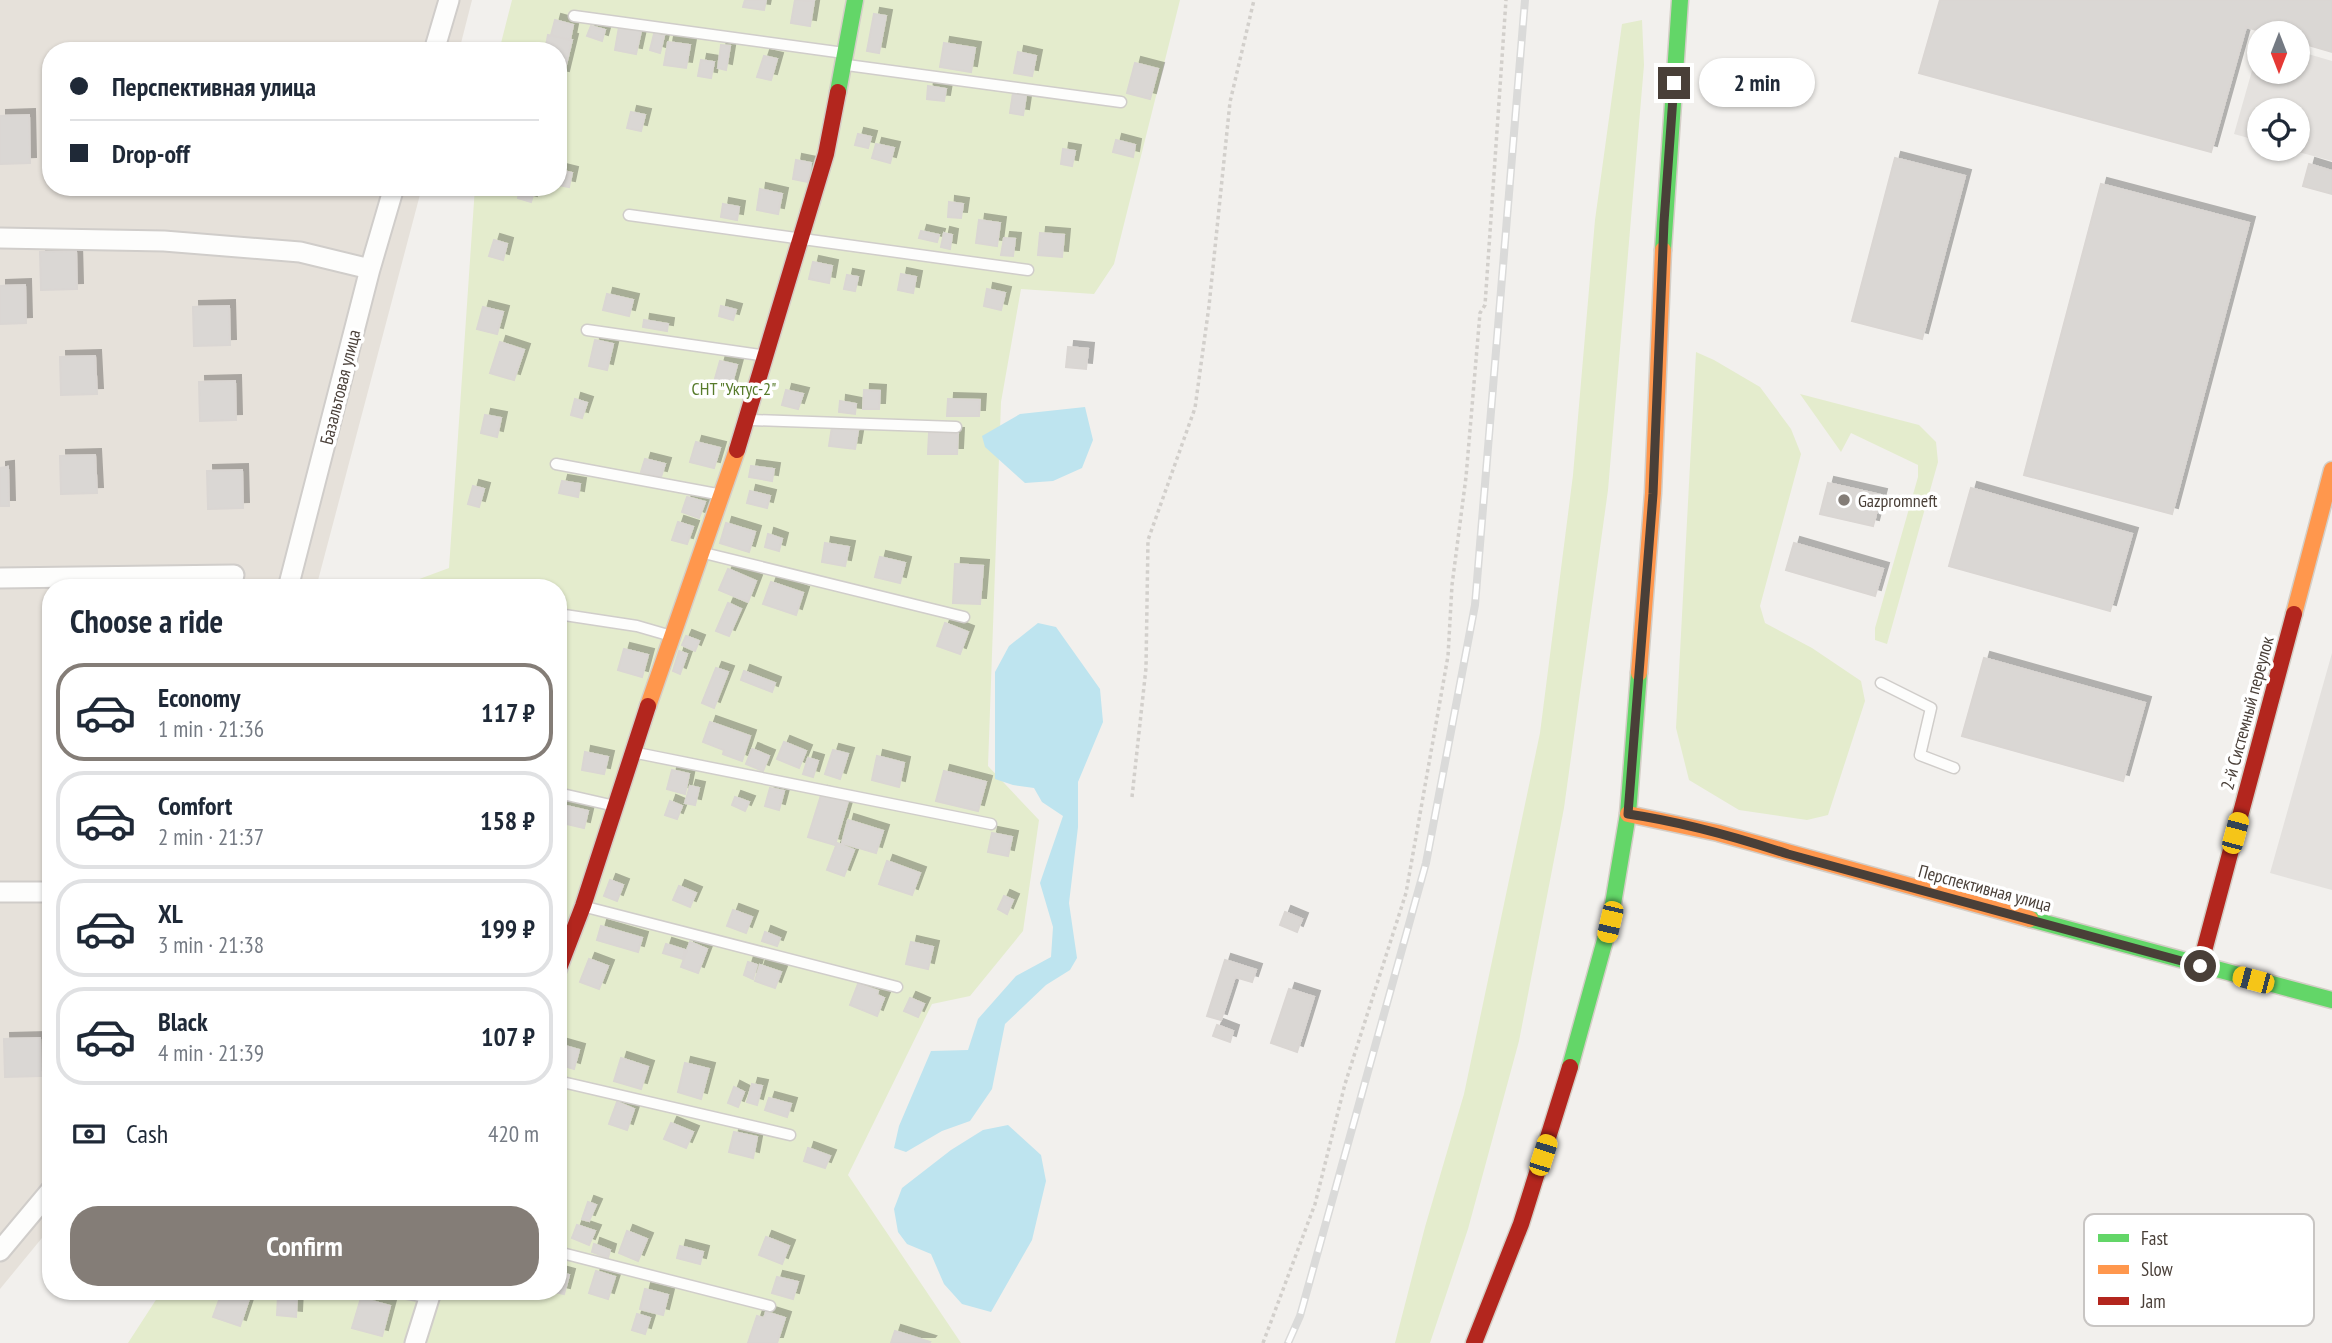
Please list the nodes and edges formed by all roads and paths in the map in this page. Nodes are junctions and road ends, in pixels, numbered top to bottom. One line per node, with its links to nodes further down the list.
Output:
1 (449, 0): 7 (street)
2 (855, 0): 8 (street)
3 (1254, 0): 34 (path)
4 (1506, 0): 53 (path)
5 (1680, 0): 36 (street)
6 (574, 16): 8 (lane)
7 (437, 42)
8 (844, 59): 9 (lane); 13 (street)
9 (1121, 102)
10 (391, 196): 14 (street, Базальтовая улица)
11 (629, 215): 13 (lane)
12 (0, 238): 14 (street)
13 (802, 239): 15 (lane); 17 (street)
14 (370, 269): 26 (street, Базальтовая улица)
15 (1028, 270)
16 (587, 330): 17 (lane)
17 (764, 356): 18 (street)
18 (748, 420): 19 (lane); 22 (street)
19 (956, 427)
20 (556, 464): 22 (lane)
21 (2332, 470): 42 (street, 2-й Системный переулок)
22 (721, 495): 23 (street)
23 (704, 552): 28 (lane); 29 (street)
24 (234, 575): 25 (street)
25 (0, 578)
26 (290, 579)
27 (567, 615): 29 (lane)
28 (964, 617)
29 (671, 636): 31 (street)
30 (1881, 683): 32 (lane)
31 (633, 752): 35 (street); 37 (lane)
32 (1954, 768)
33 (567, 795): 35 (lane)
34 (1132, 797)
35 (615, 806): 40 (street)
36 (1628, 814): 42 (street, Перспективная улица); 54 (street)
37 (991, 824)
38 (0, 892): 39 (street)
39 (42, 892)
40 (583, 906): 41 (street); 43 (lane)
41 (567, 948)
42 (2200, 966): 44 (street, Перспективная улица)
43 (897, 987)
44 (2332, 1000)
45 (567, 1083): 46 (lane)
46 (790, 1135)
47 (42, 1201): 48 (street)
48 (0, 1251)
49 (567, 1254): 51 (lane)
50 (427, 1300): 52 (street)
51 (770, 1306)
52 (415, 1343)
53 (1263, 1343)
54 (1474, 1343)

